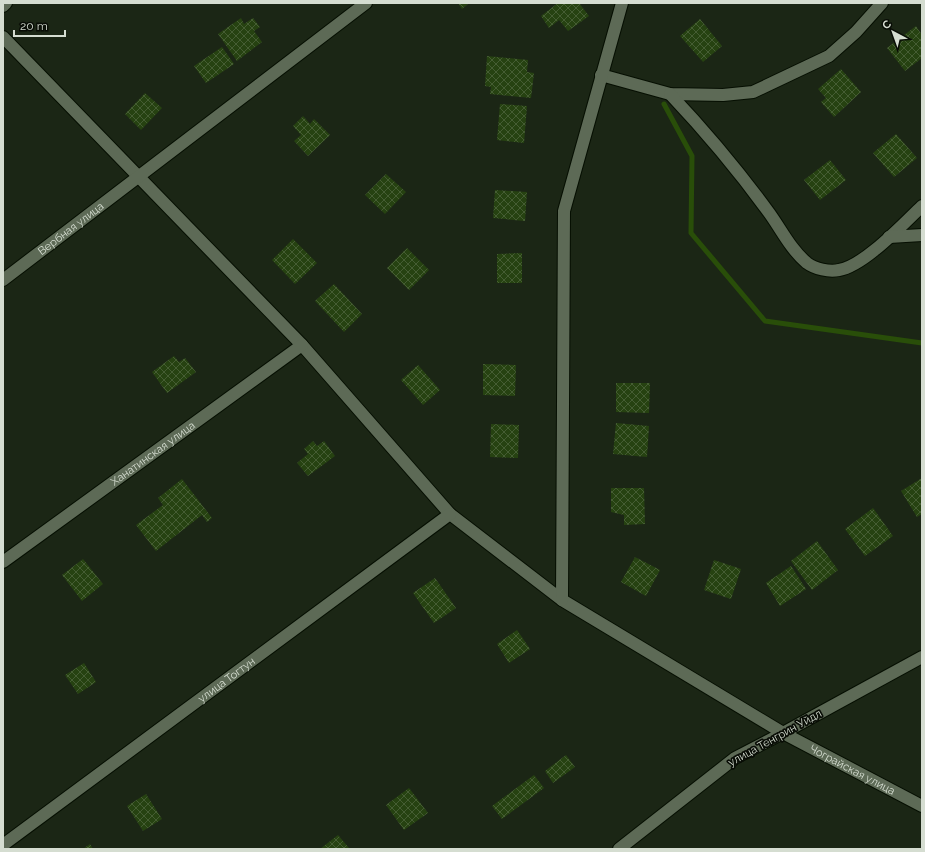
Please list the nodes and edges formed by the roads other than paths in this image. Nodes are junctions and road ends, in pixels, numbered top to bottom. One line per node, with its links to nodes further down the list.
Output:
1 (6, 3): 5 (street)
2 (366, 3): 9 (street, Вербная улица)
3 (622, 3): 7 (street)
4 (882, 3): 8 (street)
5 (3, 6)
6 (3, 37): 9 (street, Чограйская улица)
7 (601, 75): 8 (street); 17 (street)
8 (670, 94): 12 (street)
9 (138, 177): 13 (street, Вербная улица); 14 (street, Чограйская улица)
10 (922, 206): 12 (street)
11 (922, 235): 12 (street)
12 (889, 237)
13 (3, 280)
14 (302, 345): 15 (street, Чограйская улица); 16 (street, Ханатинская улица)
15 (450, 514): 17 (street, Чограйская улица); 21 (street, улица Тогтун)
16 (3, 562)
17 (562, 600): 19 (street, Чограйская улица)
18 (922, 657): 19 (street, улица Тенгрин Уйдл)
19 (783, 733): 20 (street, Чограйская улица); 22 (street, улица Тенгрин Уйдл)
20 (922, 806)
21 (3, 845)
22 (619, 849)

